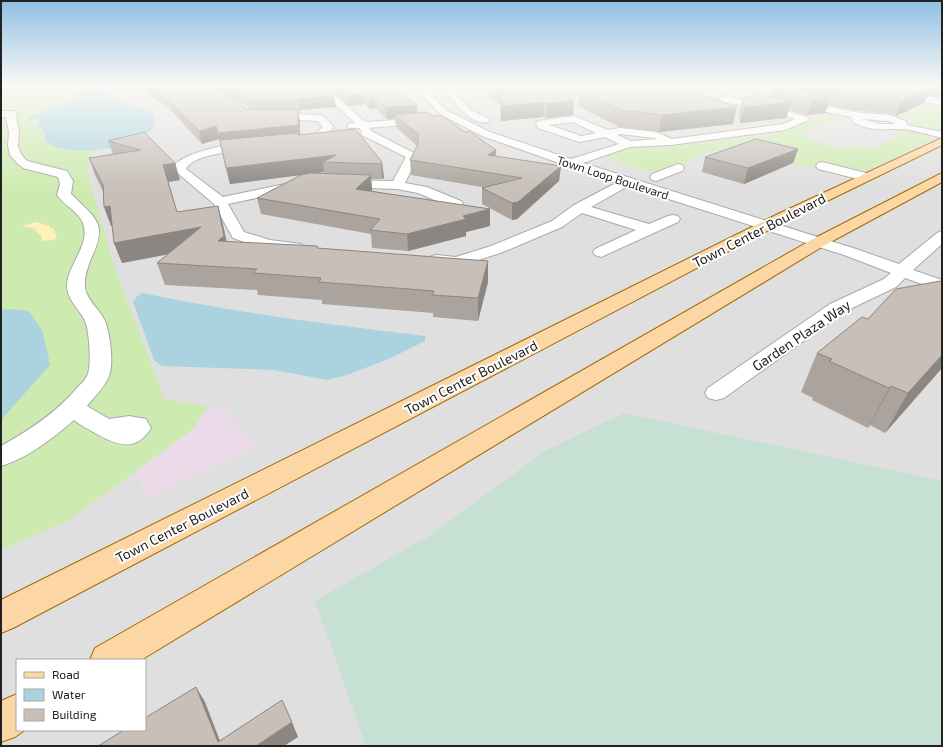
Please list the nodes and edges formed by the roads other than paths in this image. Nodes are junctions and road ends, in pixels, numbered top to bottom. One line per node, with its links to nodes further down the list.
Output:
1 (12, 120): 51 (street)
2 (324, 120): 13 (street)
3 (358, 120): 12 (street)
4 (403, 120): 12 (street)
5 (403, 120): 12 (street)
6 (449, 120): 22 (street, Town Loop Boulevard)
7 (485, 120): 22 (street, Town Loop Boulevard)
8 (567, 120): 14 (street)
9 (576, 120): 14 (street)
10 (802, 120): 18 (street)
11 (856, 120): 15 (street)
12 (361, 123): 13 (street); 35 (street)
13 (337, 126): 19 (street)
14 (603, 133): 16 (street); 18 (street)
15 (942, 135)
16 (617, 140): 20 (street); 22 (street)
17 (942, 141): 29 (main road, Town Center Boulevard)
18 (671, 142): 20 (street)
19 (287, 144)
20 (628, 144): 23 (street)
21 (259, 146): 36 (street)
22 (572, 155): 23 (street, Town Loop Boulevard); 32 (street, Town Loop Boulevard)
23 (590, 158): 24 (street, Town Loop Boulevard)
24 (605, 162)
25 (822, 166): 29 (street)
26 (678, 168): 28 (street)
27 (642, 173): 28 (street, Town Loop Boulevard)
28 (656, 177): 33 (street, Town Loop Boulevard)
29 (866, 177): 39 (main road, Town Center Boulevard)
30 (942, 177): 43 (main road)
31 (309, 180): 36 (street)
32 (627, 182): 38 (street); 39 (street, Town Loop Boulevard)
33 (671, 182)
34 (327, 183): 35 (street)
35 (397, 185): 37 (street)
36 (220, 202): 44 (street)
37 (456, 204)
38 (579, 208): 41 (street); 46 (street)
39 (773, 218): 43 (street, Town Loop Boulevard); 54 (main road, Town Center Boulevard)
40 (673, 219): 41 (street)
41 (650, 229): 45 (street)
42 (942, 236): 47 (street, Garden Plaza Way)
43 (827, 238): 47 (street, Town Loop Boulevard); 55 (main road)
44 (305, 248)
45 (601, 252)
46 (426, 259)
47 (907, 266): 48 (street); 49 (street); 50 (street, Garden Plaza Way)
48 (942, 272)
49 (942, 286)
50 (716, 393)
51 (74, 408): 52 (street); 53 (street)
52 (108, 428)
53 (1, 457)
54 (1, 617)
55 (110, 659)
56 (16, 714): 57 (main road)
57 (1, 723)

